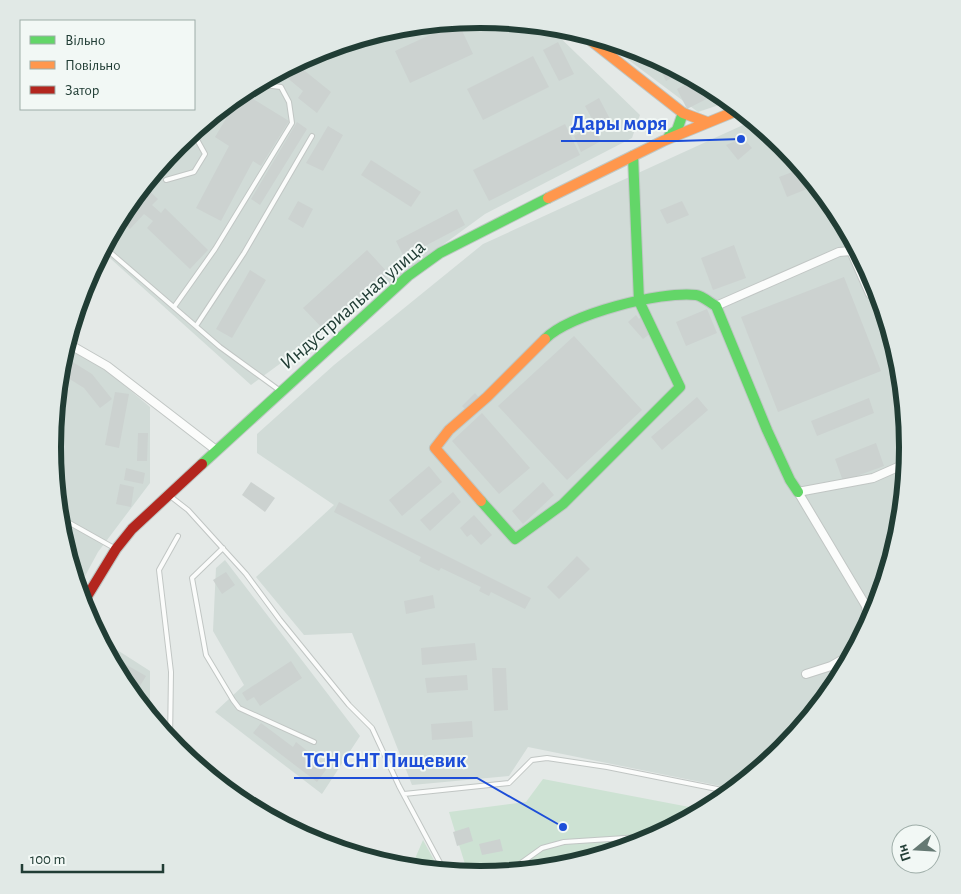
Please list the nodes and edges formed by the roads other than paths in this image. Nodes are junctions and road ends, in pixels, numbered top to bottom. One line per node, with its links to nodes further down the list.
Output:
1 (595, 44): 4 (street)
2 (269, 85): 15 (lane)
3 (733, 112): 5 (street, Индустриальная улица)
4 (684, 113): 5 (street); 8 (street)
5 (707, 122): 8 (street, Индустриальная улица)
6 (312, 136): 16 (lane)
7 (197, 139): 10 (lane)
8 (663, 141): 9 (street, Индустриальная улица)
9 (633, 156): 13 (street); 18 (street, Индустриальная улица)
10 (166, 180)
11 (109, 251): 15 (lane)
12 (870, 294): 14 (street)
13 (639, 301): 13 (street); 14 (street)
14 (716, 306): 21 (street)
15 (174, 307): 16 (lane)
16 (196, 326): 18 (lane)
17 (73, 347): 19 (street)
18 (281, 391): 19 (street, Индустриальная улица)
19 (216, 450): 22 (street, Индустриальная улица)
20 (899, 466): 21 (street)
21 (798, 492): 28 (street)
22 (168, 495): 25 (lane); 26 (street, Индустриальная улица)
23 (68, 522): 26 (lane)
24 (178, 536): 31 (lane)
25 (223, 548): 32 (lane); 34 (lane)
26 (116, 549): 27 (street, Индустриальная улица)
27 (88, 594)
28 (867, 611)
29 (842, 660): 30 (street)
30 (806, 674)
31 (170, 729)
32 (314, 742)
33 (722, 790): 34 (lane)
34 (404, 794): 36 (lane)
35 (634, 837): 37 (lane)
36 (441, 865)
37 (518, 865)

